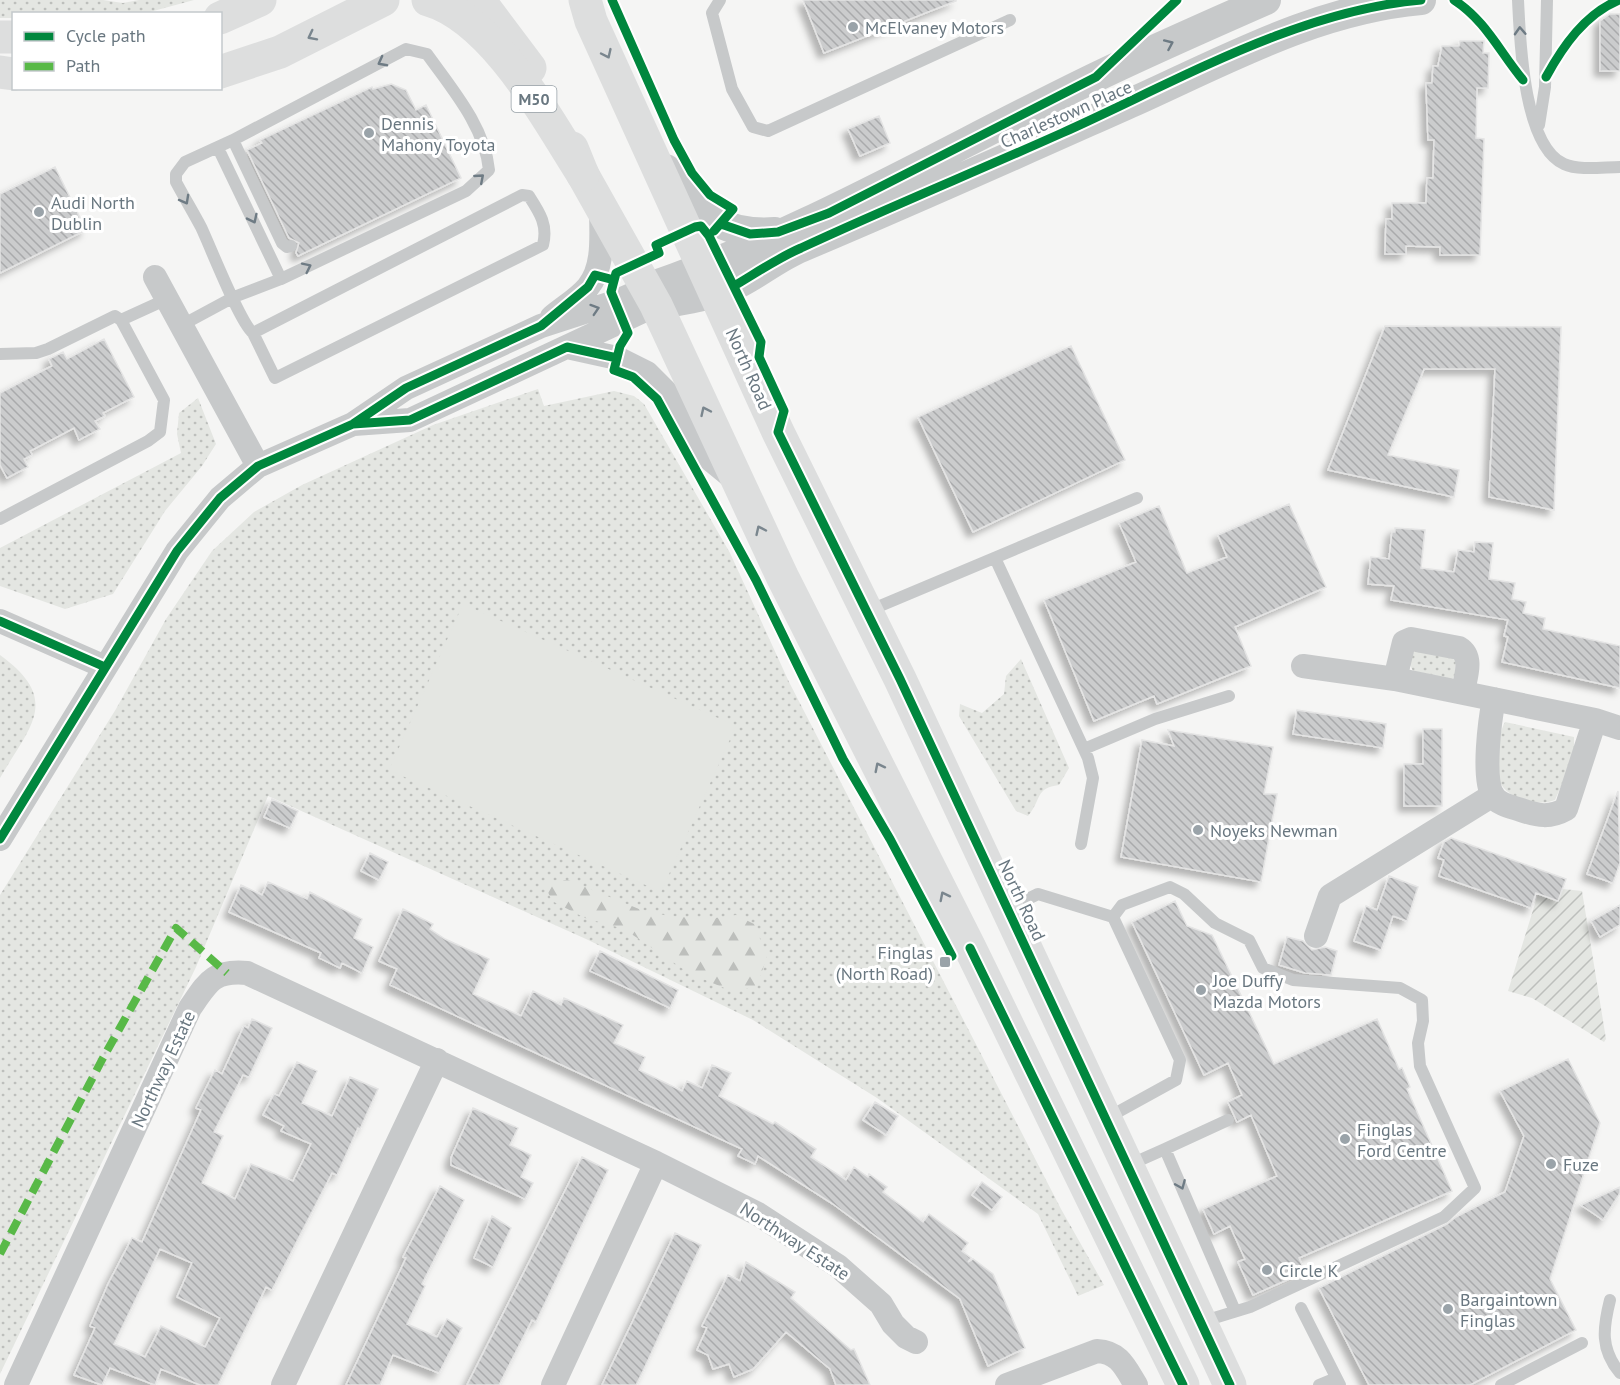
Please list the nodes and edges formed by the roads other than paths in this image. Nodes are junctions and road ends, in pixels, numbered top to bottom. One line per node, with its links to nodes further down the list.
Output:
1 (260, 0): 14 (main road)
2 (383, 0): 16 (main road, one-way to 16)
3 (428, 0): 25 (main road, M50)
4 (479, 0): 25 (main road)
5 (585, 0): 21 (main road, North Road, one-way to 21)
6 (720, 0): 15 (lane)
7 (1178, 0): 17 (lane)
8 (1266, 0): 17 (street, Charlestown Place, one-way to 8)
9 (1421, 0): 31 (street, Charlestown Place)
10 (1454, 0): 19 (lane)
11 (1518, 0): 19 (lane, one-way to 11)
12 (1547, 0): 18 (lane)
13 (1619, 0): 18 (lane)
14 (222, 17)
15 (1010, 20)
16 (222, 71)
17 (1096, 76): 27 (street, Charlestown Place)
18 (1546, 77): 20 (lane)
19 (1523, 80): 20 (lane)
20 (1538, 129): 24 (lane)
21 (642, 131): 27 (street); 31 (main road, North Road)
22 (233, 140): 23 (lane); 28 (lane); 30 (lane, one-way to 22)
23 (218, 148): 30 (lane, one-way to 30); 33 (lane, one-way to 33)
24 (1620, 167)
25 (583, 175): 26 (main road)
26 (601, 206): 32 (main road); 37 (street)
27 (829, 213): 31 (street, Charlestown Place)
28 (291, 246)
29 (155, 277): 34 (street)
30 (281, 279): 33 (lane)
31 (709, 281): 32 (street, Charlestown Place); 47 (main road, North Road)
32 (652, 296): 37 (street, one-way to 32); 39 (street); 43 (main road, one-way to 32)
33 (234, 297): 36 (lane); 38 (lane)
34 (167, 298): 35 (lane); 36 (street)
35 (121, 320): 40 (lane); 45 (lane)
36 (182, 325): 42 (street)
37 (541, 326): 41 (street)
38 (253, 333): 38 (lane)
39 (567, 347): 41 (street); 43 (street)
40 (0, 354)
41 (353, 424): 42 (street)
42 (258, 466): 50 (street)
43 (738, 483): 83 (main road, one-way to 43)
44 (1137, 498): 46 (lane)
45 (0, 519)
46 (995, 558): 47 (lane); 57 (lane)
47 (867, 612): 61 (main road, North Road)
48 (0, 621): 50 (street)
49 (1303, 666): 51 (street)
50 (105, 667): 59 (street)
51 (1395, 679): 52 (street); 52 (street)
52 (1463, 692): 54 (street)
53 (1229, 696): 57 (lane)
54 (1494, 699): 55 (street); 58 (street)
55 (1595, 720): 56 (street); 58 (street)
56 (1620, 728)
57 (1084, 749): 60 (lane)
58 (1493, 795): 63 (street)
59 (0, 839)
60 (1081, 844)
61 (1008, 909): 62 (lane); 65 (main road, North Road)
62 (1113, 917): 65 (lane); 72 (lane)
63 (1316, 936)
64 (437, 1060): 68 (street, Northway Estate); 78 (street, Northway Estate); 79 (street)
65 (1107, 1118): 69 (main road, North Road)
66 (1228, 1120): 67 (lane)
67 (1165, 1149): 69 (lane); 72 (lane, one-way to 72)
68 (656, 1162): 74 (street, Northway Estate); 80 (street)
69 (1129, 1165): 73 (main road, North Road)
70 (1610, 1300): 76 (lane)
71 (1301, 1308): 77 (lane)
72 (1235, 1311): 73 (lane)
73 (1202, 1322): 84 (main road, North Road)
74 (916, 1342)
75 (1582, 1343): 86 (lane)
76 (1620, 1373)
77 (1338, 1381): 85 (lane)
78 (16, 1385)
79 (283, 1385)
80 (553, 1385)
81 (1007, 1385): 82 (street)
82 (1136, 1385)
83 (1183, 1385)
84 (1230, 1385)
85 (1318, 1385)
86 (1501, 1385)

